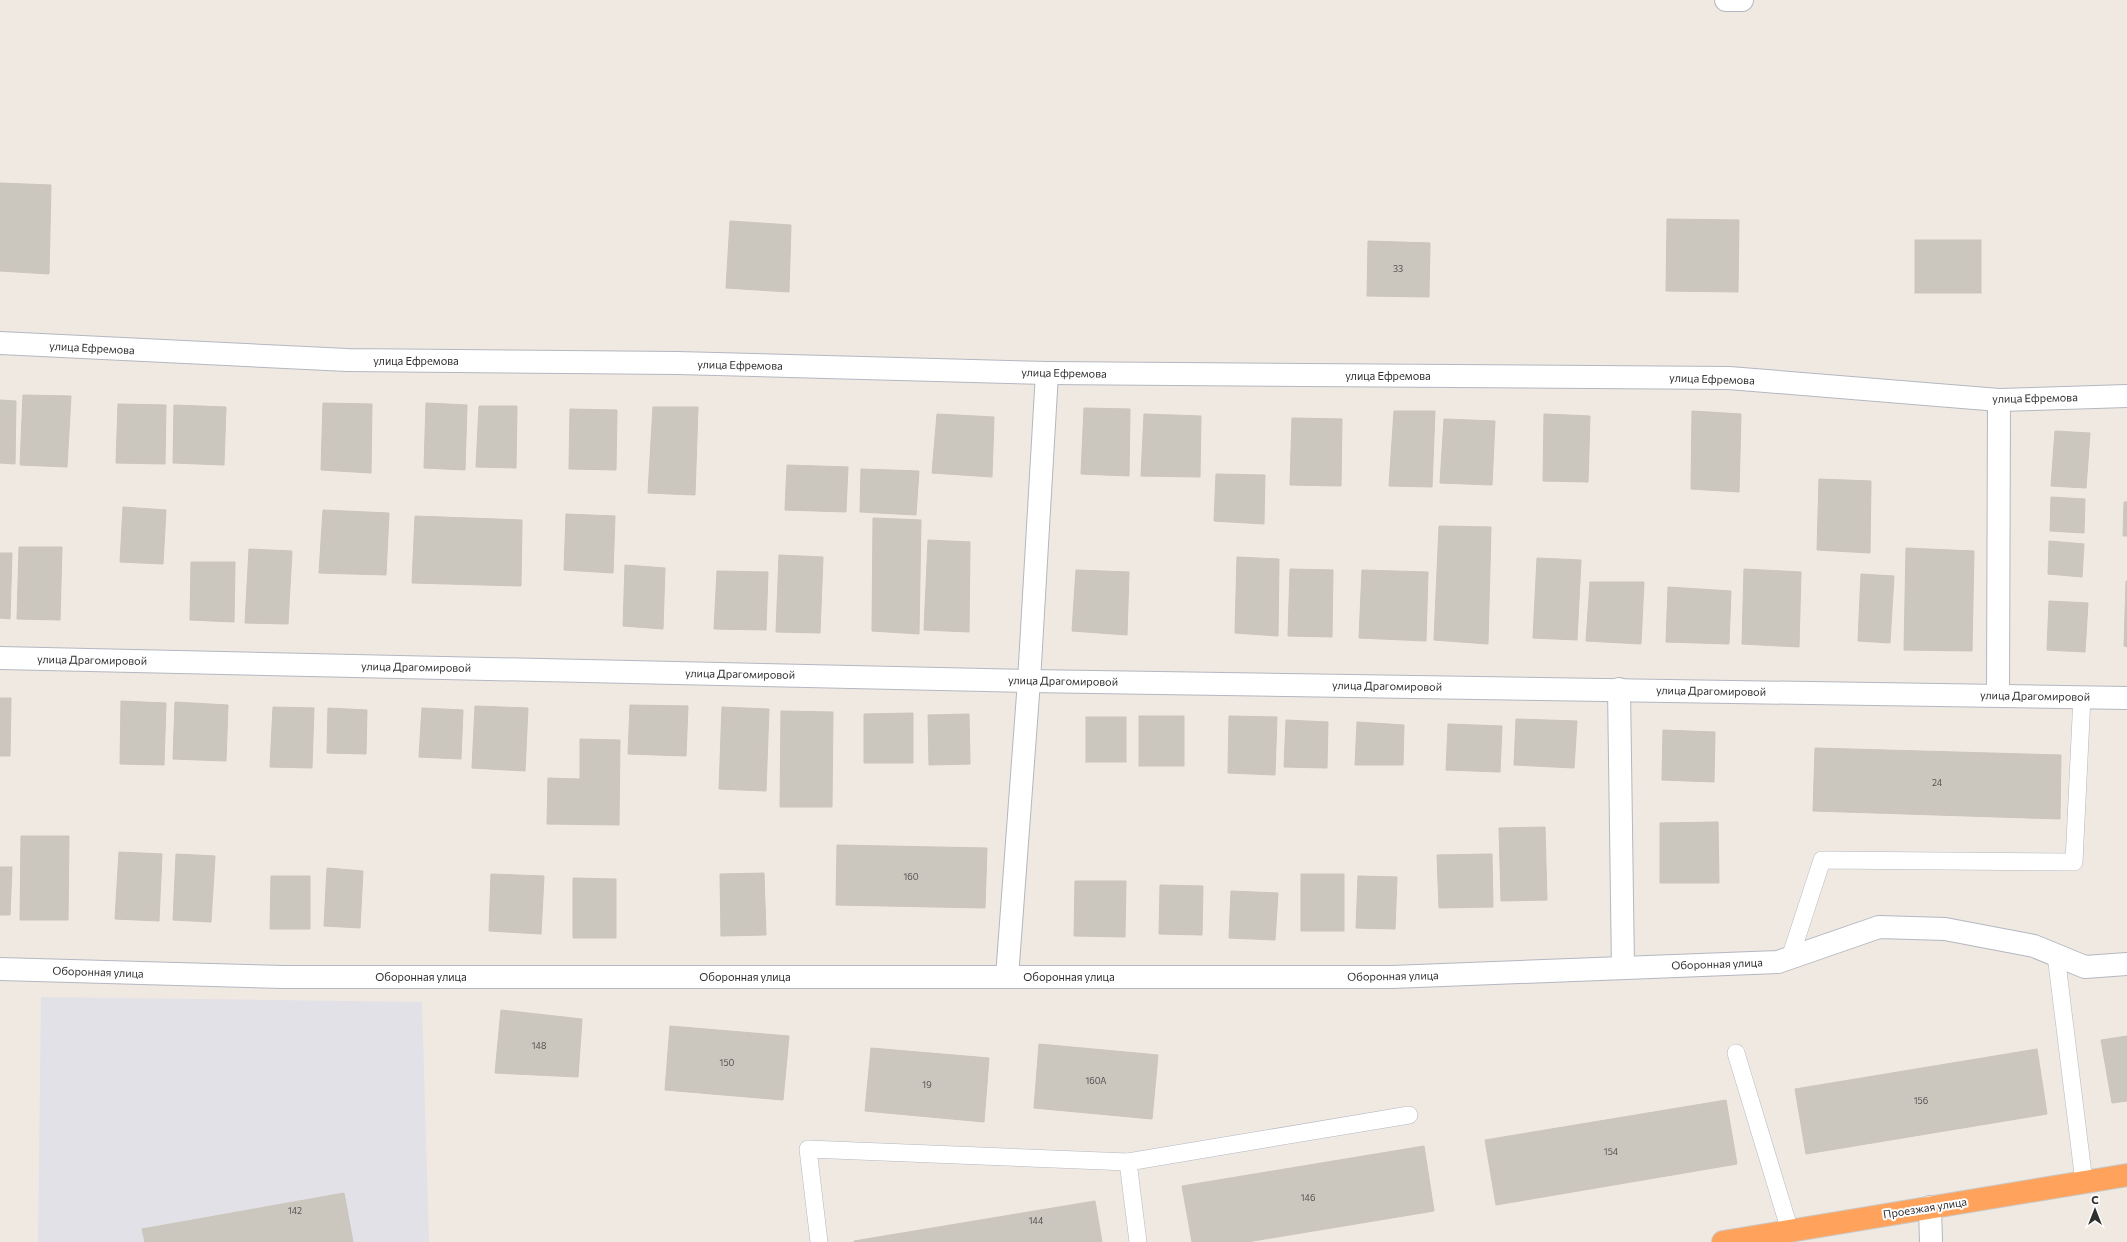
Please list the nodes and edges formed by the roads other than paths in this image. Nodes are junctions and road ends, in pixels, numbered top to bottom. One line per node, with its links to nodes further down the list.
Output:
1 (1726, 0): 2 (street)
2 (1742, 0)
3 (0, 344): 4 (street, улица Ефремова)
4 (1047, 373): 6 (street, улица Ефремова); 8 (street)
5 (2127, 396): 6 (street, улица Ефремова)
6 (1999, 400): 10 (street)
7 (0, 658): 8 (street, улица Драгомировой)
8 (1029, 680): 9 (street, улица Драгомировой); 18 (street)
9 (1619, 690): 10 (street, улица Драгомировой); 16 (street)
10 (1998, 695): 11 (street, улица Драгомировой)
11 (2082, 697): 12 (street, улица Драгомировой); 14 (lane)
12 (2127, 698)
13 (2056, 955): 14 (street, Оборонная улица); 15 (street, Оборонная улица); 23 (lane)
14 (1790, 958): 16 (street, Оборонная улица)
15 (2127, 964)
16 (1622, 968): 18 (street, Оборонная улица)
17 (0, 969): 18 (street, Оборонная улица)
18 (1007, 977)
19 (1736, 1053): 25 (lane)
20 (1409, 1115): 21 (lane)
21 (1128, 1162): 26 (lane); 27 (lane)
22 (2127, 1175): 23 (highway, Проезжая улица)
23 (2084, 1182): 24 (highway, Проезжая улица)
24 (1930, 1207): 25 (highway, Проезжая улица); 29 (street)
25 (1790, 1231): 28 (highway, Проезжая улица)
26 (819, 1242)
27 (1138, 1242)
28 (1723, 1242)
29 (1931, 1242)

